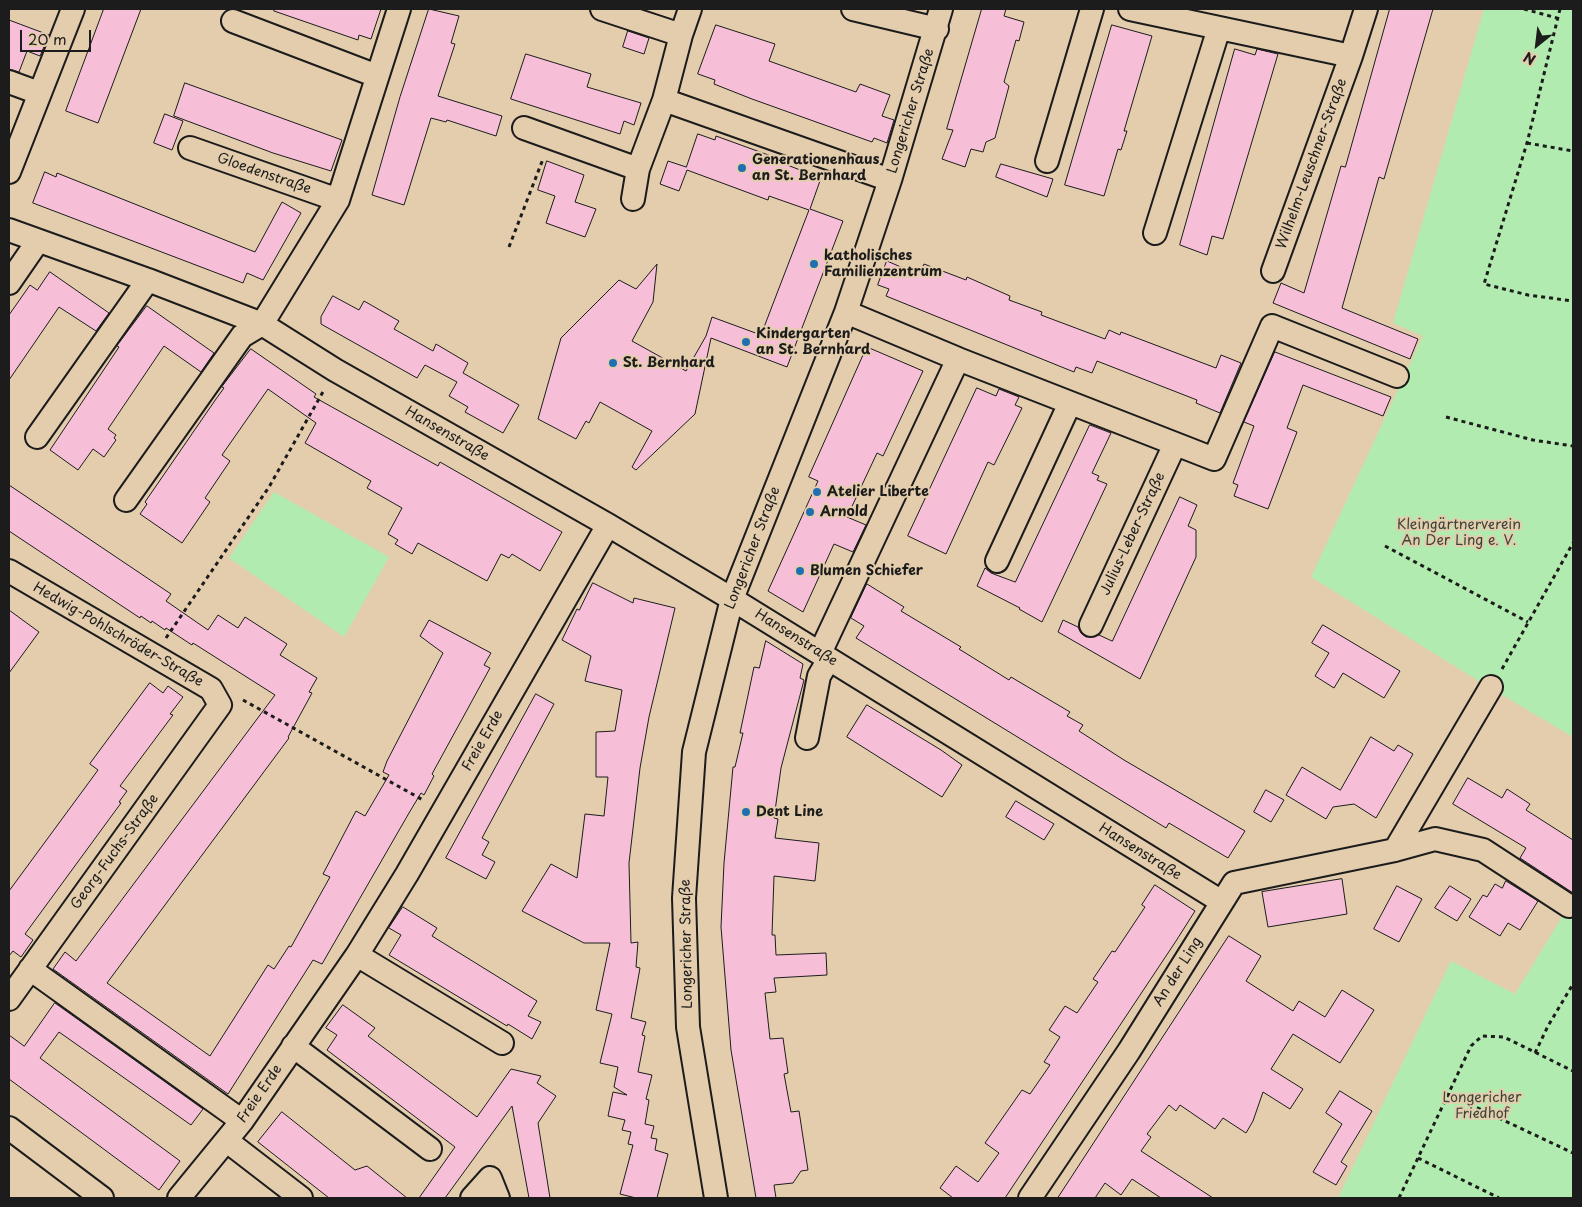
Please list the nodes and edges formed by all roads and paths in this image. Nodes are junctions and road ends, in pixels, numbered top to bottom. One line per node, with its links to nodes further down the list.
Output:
1 (74, 9): 19 (street)
2 (399, 9): 17 (street)
3 (602, 9): 15 (street)
4 (690, 9): 15 (street)
5 (853, 9): 12 (street)
6 (1092, 9): 26 (street)
7 (1130, 9): 14 (street)
8 (1366, 9): 16 (street, Wilhelm-Leuschner-Straße)
9 (1524, 9): 11 (path)
10 (1560, 9): 11 (path)
11 (1557, 18): 23 (path)
12 (939, 19): 29 (street, Longericher Straße)
13 (233, 21): 17 (street)
14 (1218, 28): 16 (street); 33 (street)
15 (682, 35): 20 (street)
16 (1351, 56): 36 (street, Wilhelm-Leuschner-Straße)
17 (377, 76): 31 (street)
18 (9, 82): 19 (street)
19 (39, 93): 28 (street)
20 (664, 100): 27 (street); 29 (street)
21 (524, 128): 22 (street)
22 (552, 138): 27 (street); 35 (path)
23 (1528, 143): 25 (path); 39 (path)
24 (190, 148): 31 (street, Gloedenstraße)
25 (1573, 151)
26 (1047, 161)
27 (638, 170): 30 (street)
28 (9, 172)
29 (890, 180): 40 (street, Longericher Straße)
30 (633, 199)
31 (338, 200): 41 (street)
32 (9, 230): 34 (street, Hansenstraße)
33 (1155, 233)
34 (38, 241): 37 (street, Hansenstraße); 38 (street)
35 (509, 247)
36 (1273, 271)
37 (148, 280): 41 (street, Hansenstraße); 47 (street)
38 (9, 283)
39 (1573, 301)
40 (846, 312): 42 (street); 56 (street, Longericher Straße)
41 (262, 324): 43 (street, Hansenstraße); 50 (street)
42 (958, 359): 45 (street); 59 (street)
43 (335, 370): 51 (street, Hansenstraße); 60 (path)
44 (1397, 376): 48 (street)
45 (1070, 402): 48 (street); 54 (street)
46 (1446, 417): 49 (path)
47 (37, 437)
48 (1175, 444): 58 (street, Julius-Leber-Straße)
49 (1573, 446)
50 (126, 500)
51 (608, 525): 56 (street, Hansenstraße); 64 (street, Freie Erde)
52 (1573, 544): 57 (path)
53 (1385, 546): 57 (path)
54 (997, 561)
55 (9, 571): 60 (street, Hedwig-Pohlschröder-Straße)
56 (732, 599): 59 (street, Hansenstraße); 88 (street, Longericher Straße)
57 (1528, 622): 61 (path)
58 (1091, 624)
59 (824, 656): 63 (street); 66 (street, Hansenstraße)
60 (153, 657): 62 (street, Hedwig-Pohlschröder-Straße)
61 (1491, 687): 65 (street)
62 (220, 705): 64 (path); 69 (street, Georg-Fuchs-Straße)
63 (807, 738)
64 (442, 811): 68 (street, Freie Erde)
65 (1395, 850): 66 (street, An der Ling); 67 (street, An der Ling)
66 (1222, 902): 89 (street, An der Ling)
67 (1569, 906)
68 (357, 955): 72 (street); 73 (street, Freie Erde)
69 (21, 971): 71 (street, Georg-Fuchs-Straße); 77 (street)
70 (1573, 984): 74 (path)
71 (9, 999)
72 (502, 1043)
73 (293, 1046): 77 (street, Freie Erde); 80 (street)
74 (1535, 1053): 75 (path); 76 (path)
75 (1573, 1071)
76 (1448, 1094): 81 (path); 82 (path)
77 (242, 1121): 79 (street, Freie Erde)
78 (9, 1128): 83 (street)
79 (227, 1141): 84 (street, Freie Erde); 85 (street)
80 (430, 1149)
81 (1573, 1153)
82 (1418, 1158): 90 (path); 91 (path)
83 (102, 1198)
84 (179, 1198)
85 (300, 1198)
86 (472, 1198): 87 (street)
87 (498, 1198)
88 (716, 1198)
89 (1030, 1198)
90 (1398, 1198)
91 (1499, 1198)

